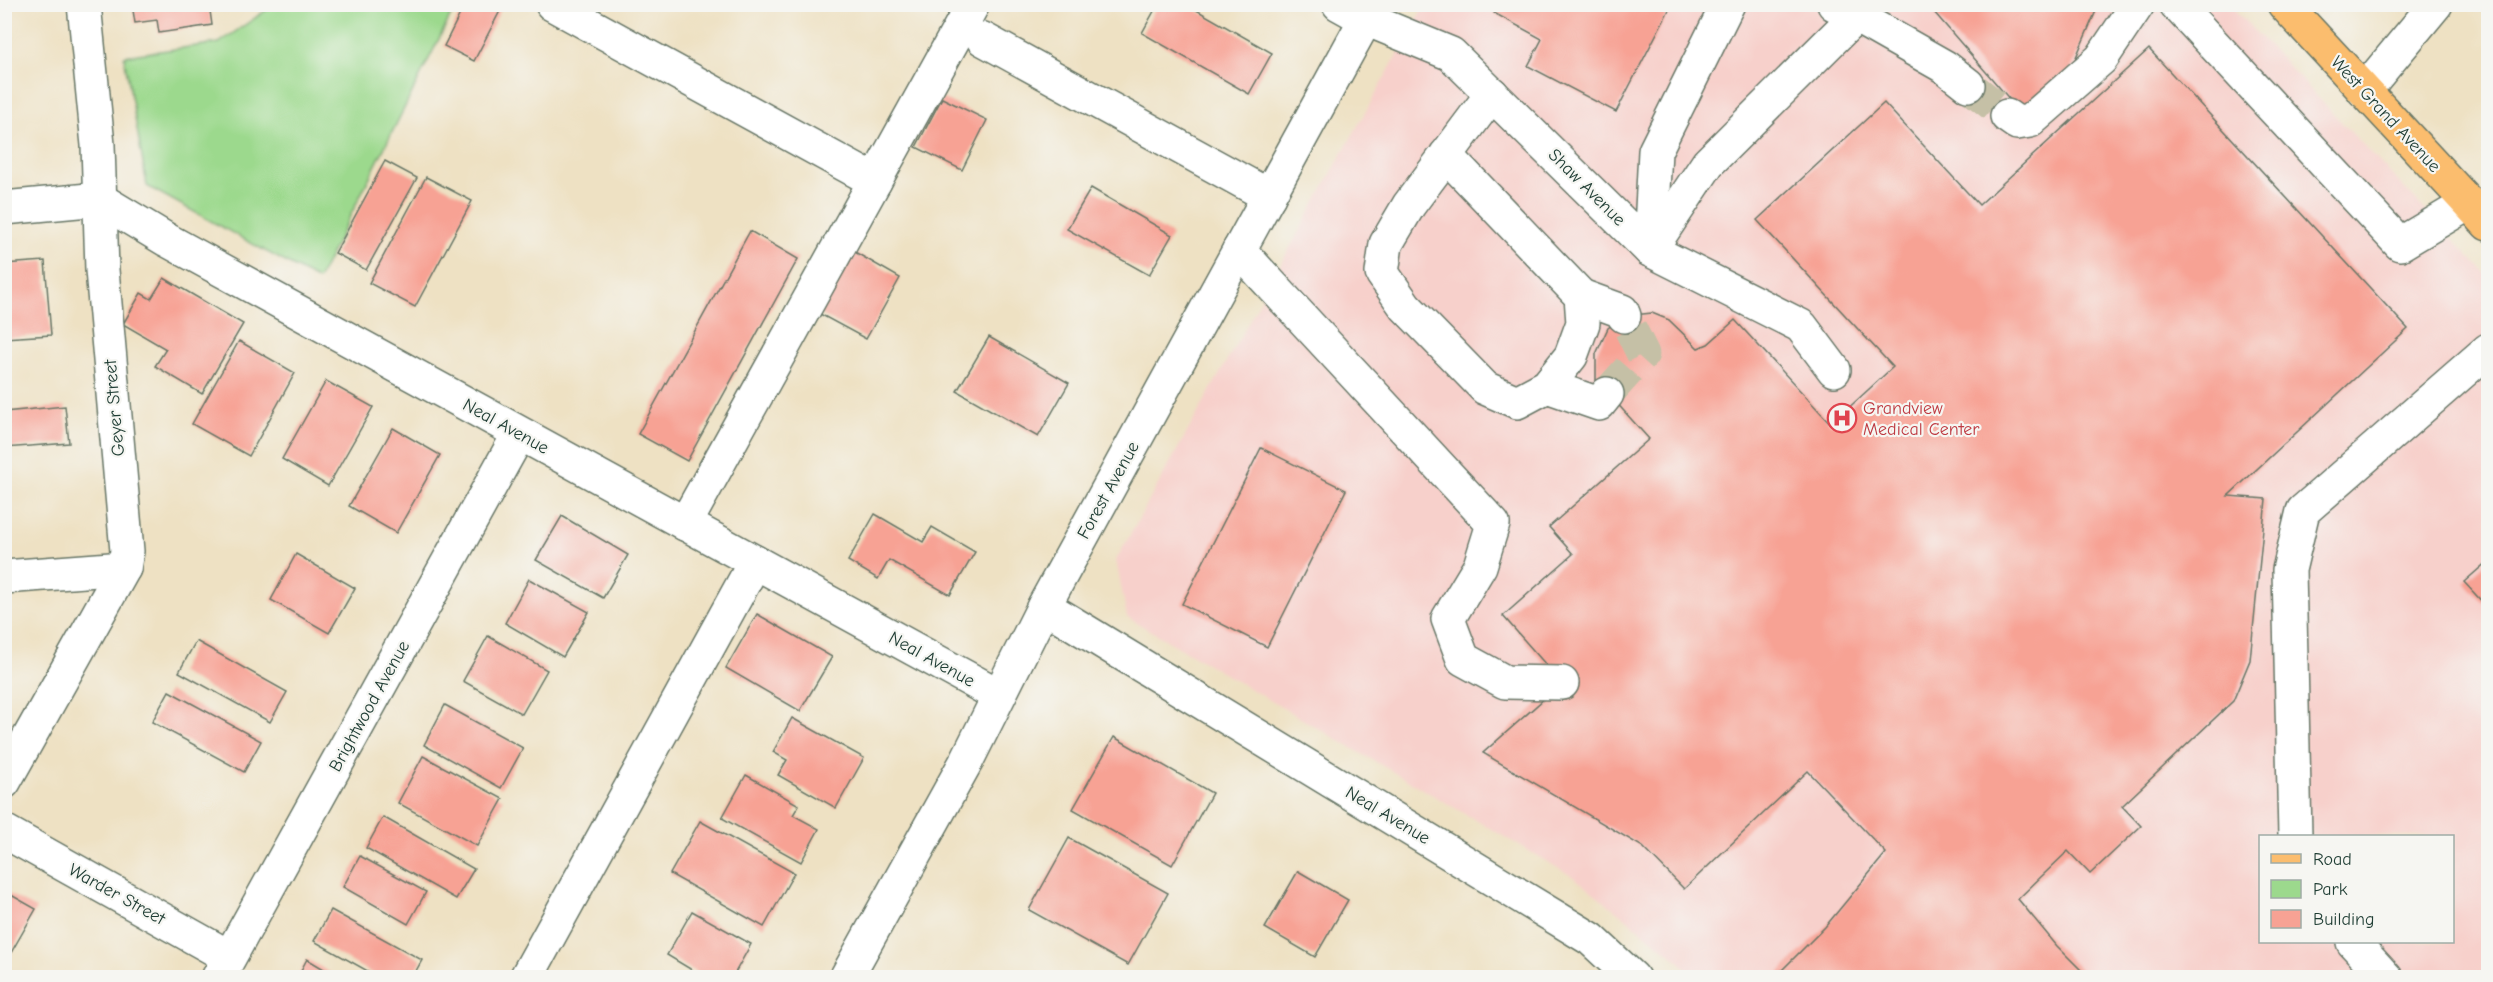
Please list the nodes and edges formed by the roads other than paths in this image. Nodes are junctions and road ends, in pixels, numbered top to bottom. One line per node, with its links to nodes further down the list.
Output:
1 (84, 4): 19 (street, Geyer Street)
2 (552, 4): 17 (street)
3 (973, 4): 17 (street)
4 (1728, 4): 23 (street)
5 (2138, 4): 15 (street)
6 (2176, 4): 21 (street)
7 (2284, 4): 13 (main road, West Grand Avenue)
8 (2436, 4): 13 (street)
9 (1360, 9): 14 (street, Shaw Avenue); 18 (street, Forest Avenue)
10 (1845, 11): 12 (street); 23 (street)
11 (983, 39): 18 (street)
12 (1968, 85)
13 (2364, 91): 21 (main road, West Grand Avenue)
14 (1492, 94): 16 (street); 23 (street, Shaw Avenue)
15 (2007, 116)
16 (1446, 155): 24 (street); 28 (street)
17 (875, 181): 31 (street)
18 (1269, 196): 22 (street, Forest Avenue)
19 (99, 199): 20 (street); 30 (street, Neal Avenue); 33 (street, Geyer Street)
20 (4, 208)
21 (2479, 214)
22 (1239, 250): 35 (street, Forest Avenue); 36 (street)
23 (1650, 250): 27 (street, Shaw Avenue)
24 (1581, 296): 25 (street); 28 (street)
25 (1624, 316)
26 (2488, 350): 40 (street)
27 (1834, 370)
28 (1547, 386): 29 (street)
29 (1607, 394)
30 (519, 434): 31 (street, Neal Avenue); 42 (street, Brightwood Avenue)
31 (685, 524): 32 (street, Neal Avenue)
32 (755, 562): 37 (street, Neal Avenue); 44 (street)
33 (124, 568): 34 (street); 38 (street, Geyer Street)
34 (4, 577)
35 (1044, 606): 37 (street, Forest Avenue); 43 (street, Neal Avenue)
36 (1562, 683)
37 (998, 695): 45 (street, Forest Avenue)
38 (4, 782)
39 (4, 831): 42 (street, Warder Street)
40 (2295, 835)
41 (2355, 943): 46 (street)
42 (223, 967)
43 (1628, 975)
44 (526, 978)
45 (846, 978)
46 (2386, 978)

